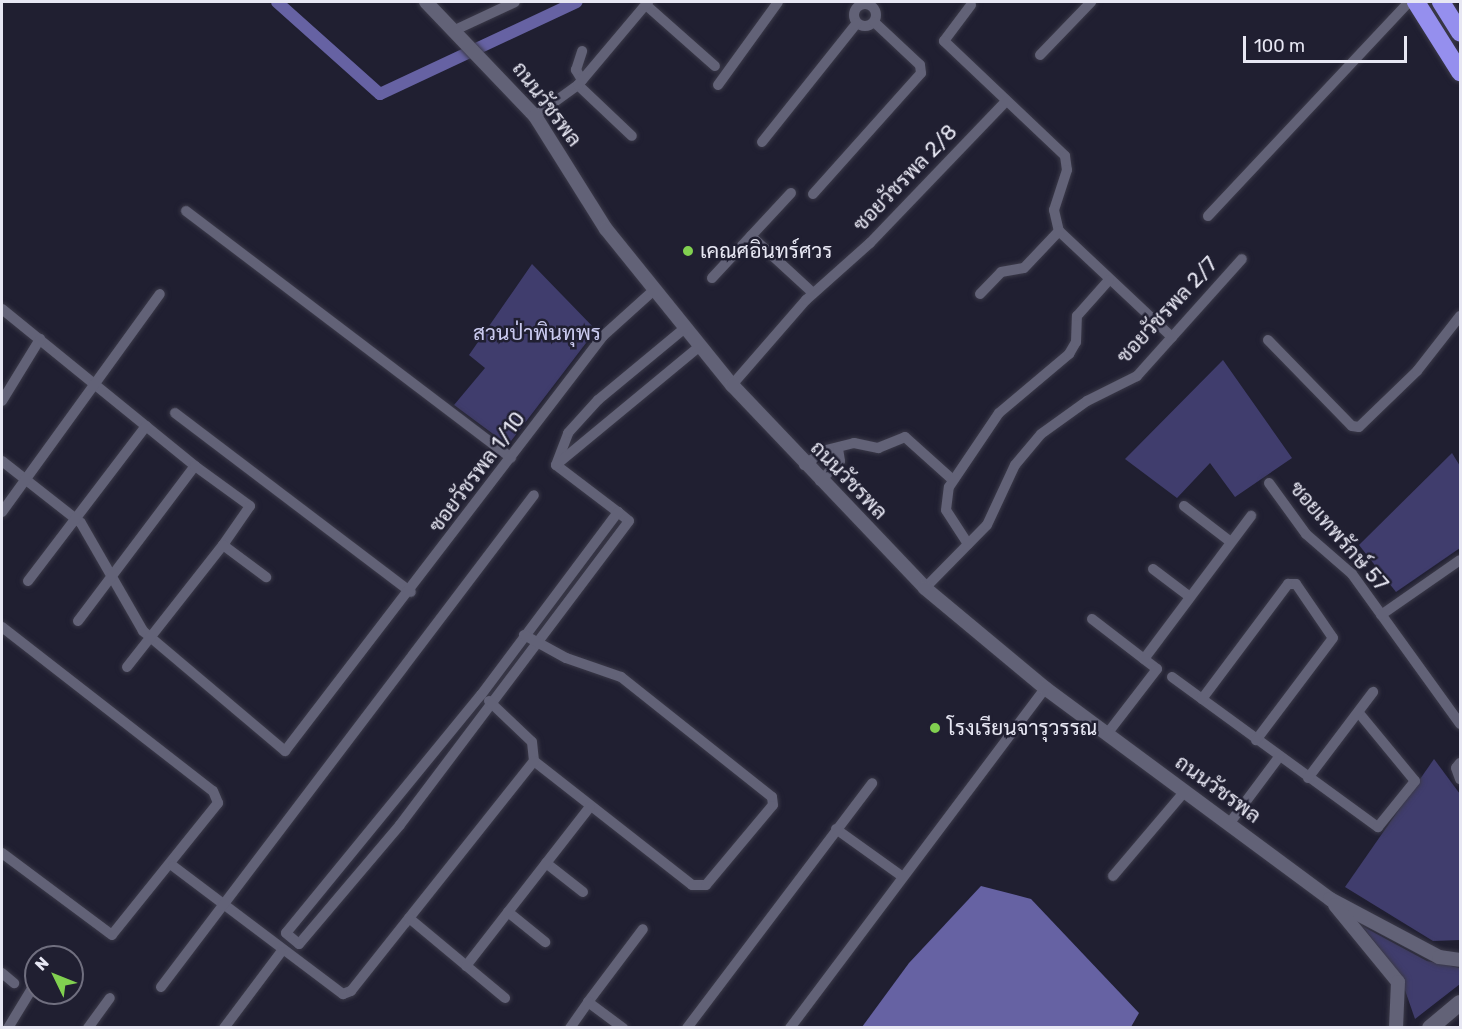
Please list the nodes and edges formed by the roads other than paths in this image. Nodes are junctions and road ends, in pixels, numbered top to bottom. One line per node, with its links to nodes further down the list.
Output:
1 (426, 2): 15 (street, ถนนวัชรพล)
2 (515, 2): 15 (street)
3 (778, 2): 21 (street)
4 (1091, 2): 17 (street)
5 (1409, 2): 29 (street)
6 (1416, 2): 19 (highway)
7 (1443, 2): 14 (highway)
8 (647, 3): 18 (street); 20 (street)
9 (872, 3): 10 (street); 12 (street)
10 (853, 4): 13 (street)
11 (971, 5): 22 (street)
12 (874, 22): 13 (street); 27 (street)
13 (857, 24): 25 (street)
14 (1456, 25)
15 (459, 33): 23 (street, ถนนวัชรพล)
16 (582, 51): 20 (street)
17 (1040, 55)
18 (715, 66)
19 (1461, 72)
20 (580, 82): 23 (street); 24 (street)
21 (718, 85)
22 (1006, 101): 30 (street); 36 (street, ซอยวัชรพล 2/8)
23 (535, 116): 35 (street, ถนนวัชรพล)
24 (632, 136)
25 (762, 142)
26 (791, 193): 31 (street)
27 (813, 194)
28 (186, 211): 52 (street)
29 (1208, 216)
30 (1059, 231): 34 (street); 38 (street)
31 (751, 236): 33 (street); 36 (street)
32 (1242, 259): 42 (street, ซอยวัชรพล 2/7)
33 (712, 278)
34 (1109, 280): 42 (street); 58 (street)
35 (654, 290): 41 (street, ถนนวัชรพล); 52 (street, ซอยวัชรพล 1/10)
36 (813, 293): 47 (street, ซอยวัชรพล 2/8)
37 (160, 294): 46 (street)
38 (980, 294)
39 (2, 309): 43 (street)
40 (1461, 316): 44 (street)
41 (685, 328): 45 (street, ถนนวัชรพล); 54 (street)
42 (1172, 337): 68 (street, ซอยวัชรพล 2/7)
43 (40, 339): 46 (street); 48 (street)
44 (1268, 340)
45 (700, 346): 47 (street, ถนนวัชรพล); 54 (street)
46 (94, 383): 50 (street); 57 (street)
47 (732, 385): 55 (street, ถนนวัชรพล)
48 (2, 401)
49 (175, 413): 76 (street)
50 (146, 426): 56 (street); 66 (street)
51 (838, 448): 55 (street); 58 (street); 59 (street)
52 (511, 458): 76 (street, ซอยวัชรพล 1/10)
53 (2, 461): 57 (street)
54 (556, 465): 64 (street)
55 (804, 465): 59 (street, ถนนวัชรพล)
56 (195, 466): 69 (street); 73 (street)
57 (27, 478): 63 (street); 66 (street)
58 (953, 480): 68 (street)
59 (820, 481): 75 (street, ถนนวัชรพล)
60 (1269, 483): 78 (street, ซอยเทพรักษ์ 57)
61 (534, 495): 116 (street)
62 (1184, 506): 67 (street)
63 (2, 512)
64 (618, 512): 82 (street); 84 (street)
65 (1251, 516): 67 (street)
66 (76, 518): 73 (street); 74 (street)
67 (1231, 542): 77 (street)
68 (968, 544): 75 (street, ซอยวัชรพล 2/7)
69 (223, 545): 72 (street); 83 (street)
70 (1461, 560): 78 (street, ซอยเทพรักษ์ 57)
71 (1153, 569): 77 (street)
72 (266, 577)
73 (112, 579): 80 (street); 83 (street)
74 (28, 581)
75 (925, 588): 88 (street, ถนนวัชรพล)
76 (411, 592): 83 (street, ซอยวัชรพล 1/10)
77 (1190, 597): 85 (street)
78 (1381, 615): 94 (street, ซอยเทพรักษ์ 57)
79 (1092, 619): 85 (street)
80 (78, 621)
81 (2, 627): 111 (street)
82 (524, 635): 84 (street); 90 (street)
83 (150, 638): 86 (street)
84 (537, 646): 92 (street); 104 (street)
85 (1144, 659): 95 (street)
86 (127, 667)
87 (1172, 677): 91 (street)
88 (1045, 688): 95 (street, ถนนวัชรพล); 113 (street)
89 (1373, 692): 93 (street)
90 (481, 695): 92 (street); 105 (street)
91 (1202, 699): 96 (street); 96 (street)
92 (494, 704): 98 (street); 107 (street)
93 (1359, 713): 100 (street); 100 (street)
94 (1461, 724)
95 (1107, 734): 103 (street, ถนนวัชรพล)
96 (1256, 740): 97 (street)
97 (1279, 757): 100 (street); 106 (street)
98 (534, 761): 104 (street); 118 (street)
99 (1461, 763): 101 (street)
100 (1308, 778)
101 (1461, 779)
102 (872, 783): 108 (street)
103 (1185, 791): 106 (street, ถนนวัชรพล); 112 (street)
104 (590, 807): 110 (street)
105 (386, 814): 107 (street); 107 (street)
106 (1229, 824): 115 (street, ถนนวัชรพล)
107 (400, 825)
108 (836, 829): 113 (street); 137 (street)
109 (2, 853): 111 (street)
110 (546, 863): 114 (street); 117 (street)
111 (173, 866): 116 (street)
112 (1113, 876)
113 (903, 877): 138 (street)
114 (583, 892)
115 (1330, 899): 122 (street, ถนนวัชรพล); 139 (street, ถนนวัชรพล)
116 (223, 906): 121 (street); 126 (street)
117 (508, 912): 120 (street); 123 (street)
118 (409, 918): 121 (street); 123 (street)
119 (643, 929): 130 (street)
120 (544, 942)
121 (281, 952): 134 (street)
122 (1461, 960)
123 (466, 966): 128 (street)
124 (2, 973): 125 (street)
125 (14, 983)
126 (160, 987)
127 (111, 998): 133 (street)
128 (505, 998)
129 (24, 1002): 132 (street)
130 (588, 1002): 135 (street); 136 (street)
131 (1461, 1003): 140 (main road)
132 (8, 1028)
133 (88, 1028)
134 (224, 1028)
135 (570, 1028)
136 (623, 1028)
137 (687, 1028)
138 (790, 1028)
139 (1396, 1028)
140 (1430, 1028)

